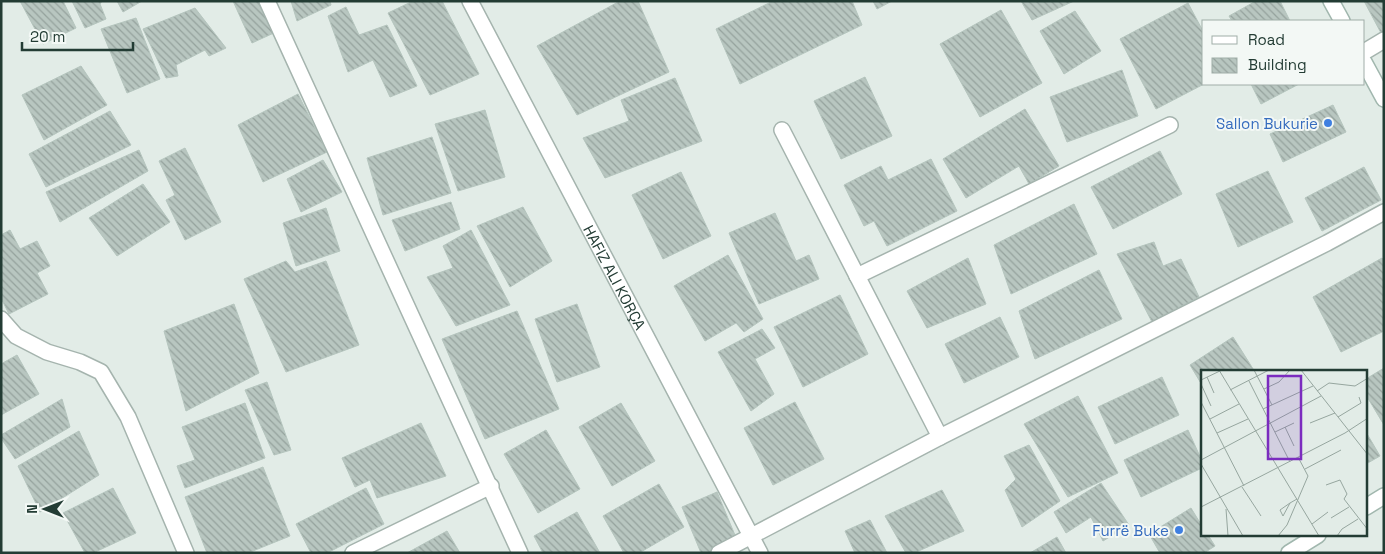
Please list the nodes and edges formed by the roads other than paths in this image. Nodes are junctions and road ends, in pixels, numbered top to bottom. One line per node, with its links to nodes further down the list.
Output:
1 (267, 1): 15 (street)
2 (470, 1): 18 (street, HAFIZ ALI KORÇA)
3 (1331, 1): 4 (street)
4 (1341, 20)
5 (1384, 40): 6 (street)
6 (1365, 51)
7 (1365, 64): 8 (street)
8 (1384, 99)
9 (1170, 125): 12 (street)
10 (782, 130): 12 (street)
11 (1384, 212): 14 (street)
12 (856, 276): 14 (street)
13 (1, 319): 20 (street)
14 (940, 437): 18 (street)
15 (491, 486): 21 (street); 22 (street)
16 (1384, 496): 17 (street)
17 (1368, 505)
18 (751, 536): 23 (street); 24 (street, HAFIZ ALI KORÇA)
19 (1316, 536): 25 (street)
20 (186, 553)
21 (353, 553)
22 (520, 553)
23 (719, 553)
24 (760, 553)
25 (1289, 553)

